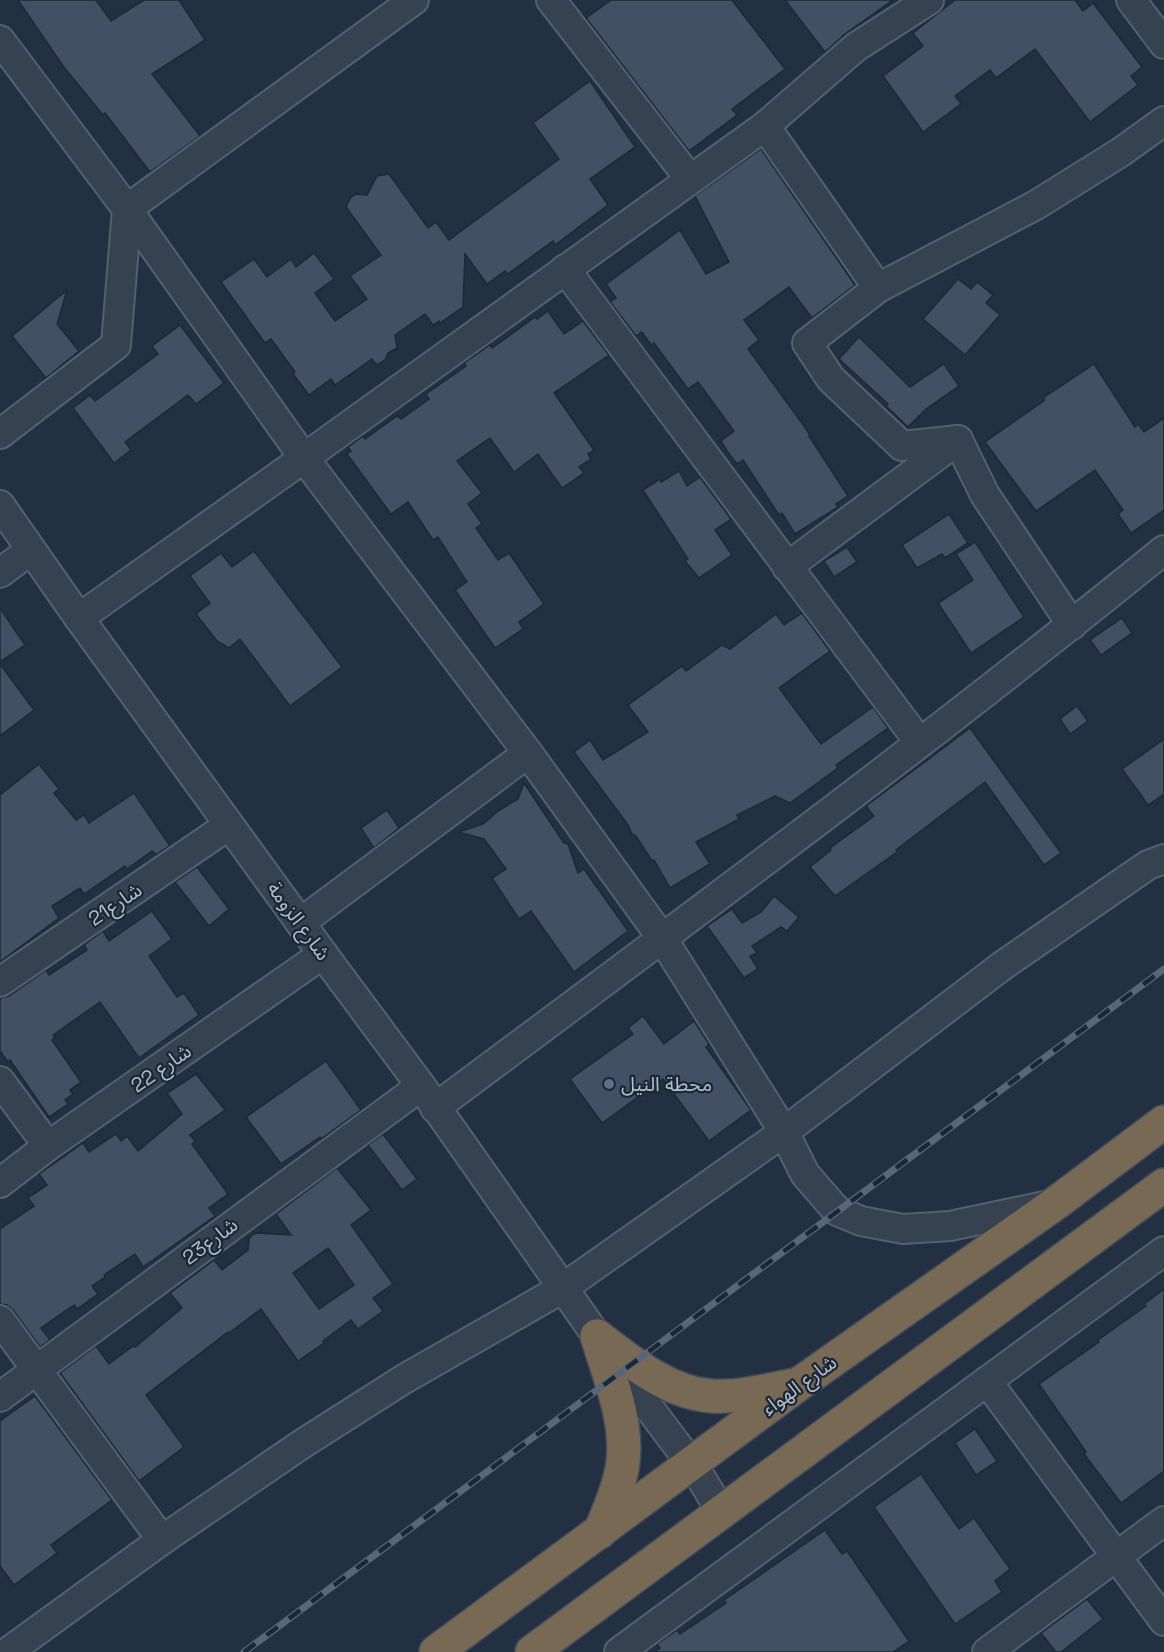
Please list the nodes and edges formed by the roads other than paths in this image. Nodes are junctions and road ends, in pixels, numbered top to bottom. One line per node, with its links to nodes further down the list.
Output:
1 (414, 0): 10 (street)
2 (551, 0): 9 (street)
3 (929, 0): 8 (street)
4 (1131, 0): 6 (street)
5 (0, 40): 10 (street)
6 (1164, 44)
7 (1164, 121): 12 (street)
8 (765, 126): 9 (street); 12 (street)
9 (690, 179): 11 (street)
10 (127, 209): 13 (street); 15 (street)
11 (565, 269): 15 (street); 19 (street)
12 (878, 288): 14 (street)
13 (0, 434)
14 (958, 440): 19 (street); 22 (street)
15 (304, 458): 21 (street); 24 (street)
16 (0, 505): 17 (street, شارع الزومة)
17 (31, 550): 20 (street); 21 (street, شارع الزومة)
18 (1164, 550): 22 (street, شارع23)
19 (787, 567): 23 (street)
20 (0, 573)
21 (79, 618): 25 (street, شارع الزومة)
22 (1072, 625): 23 (street, شارع23)
23 (920, 743): 28 (street, شارع23)
24 (528, 753): 27 (street); 28 (street)
25 (229, 825): 27 (street, شارع الزومة); 30 (street, شارع21)
26 (1164, 859): 34 (street)
27 (300, 923): 29 (street, شارع الزومة)
28 (662, 938): 32 (street, شارع23); 34 (street)
29 (322, 954): 32 (street, شارع الزومة); 35 (street, شارع 22)
30 (0, 982)
31 (0, 1081): 35 (street)
32 (428, 1097): 40 (street, شارع الزومة); 43 (street, شارع23)
33 (1164, 1122): 38 (highway, شارع الهواء)
34 (784, 1132): 38 (street); 40 (street)
35 (48, 1146): 36 (street, شارع 22)
36 (0, 1183)
37 (1164, 1185): 48 (highway)
38 (1056, 1203): 45 (highway, شارع الهواء)
39 (1164, 1251): 44 (street)
40 (563, 1288): 42 (street, شارع الزومة); 51 (street)
41 (0, 1320): 43 (street)
42 (597, 1336): 45 (highway); 47 (street, شارع الزومة); 50 (highway)
43 (36, 1370): 46 (street, شارع23); 51 (street)
44 (987, 1381): 52 (street); 57 (street)
45 (799, 1384): 47 (highway, شارع الهواء)
46 (0, 1397)
47 (692, 1465): 48 (street, شارع الزومة); 50 (highway, شارع الهواء)
48 (722, 1513): 56 (highway)
49 (1164, 1521): 52 (street)
50 (600, 1532): 55 (highway, شارع الهواء)
51 (162, 1540): 54 (street)
52 (1117, 1556): 53 (street); 58 (street)
53 (1164, 1621)
54 (8, 1652)
55 (436, 1652)
56 (532, 1652)
57 (619, 1652)
58 (987, 1652)

